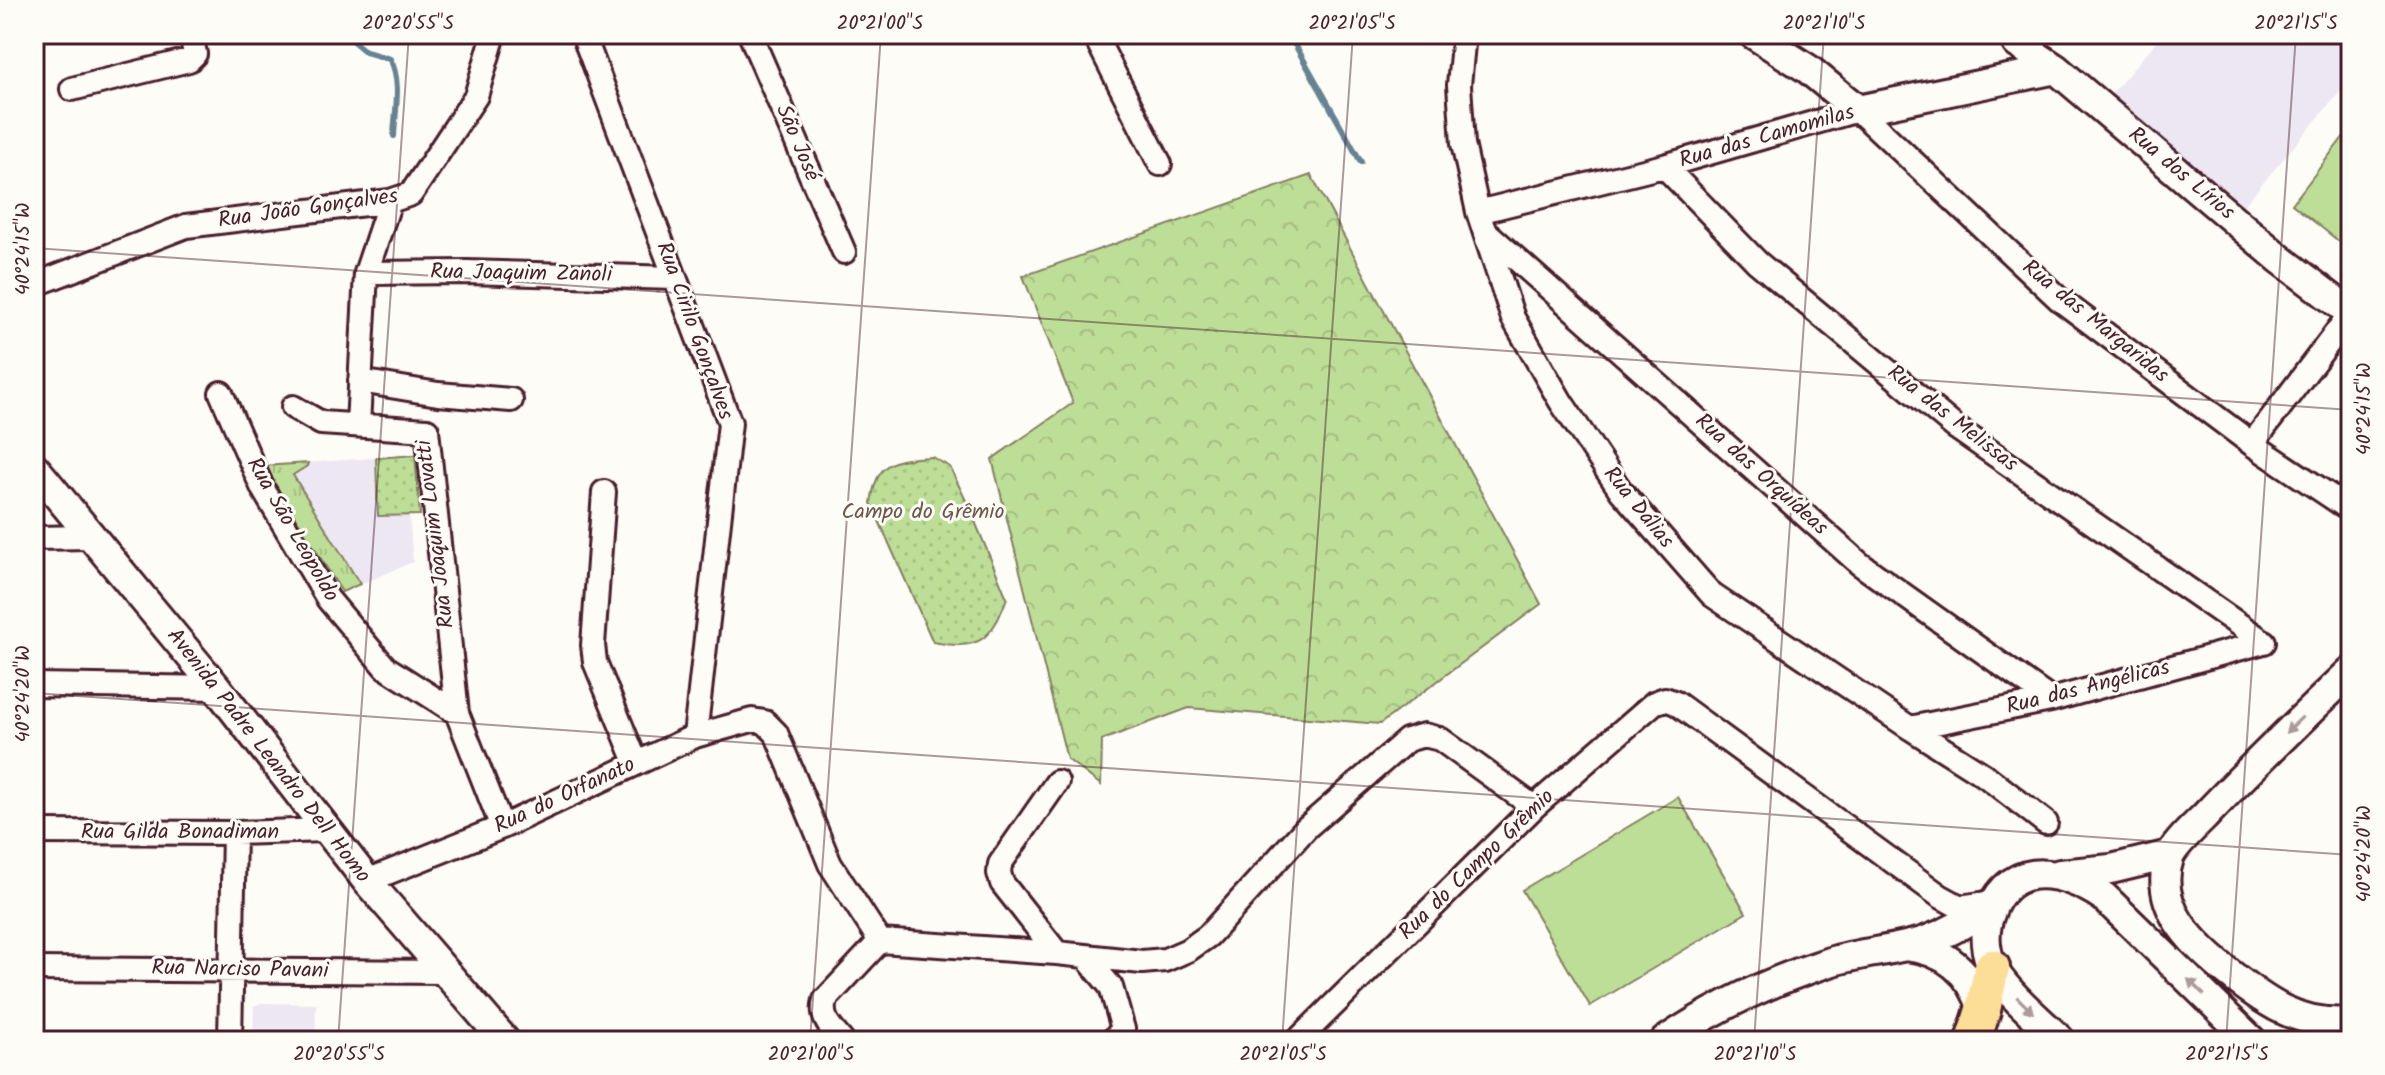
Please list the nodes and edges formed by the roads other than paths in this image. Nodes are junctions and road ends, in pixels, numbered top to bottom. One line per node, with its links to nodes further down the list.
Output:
1 (191, 34): 10 (street)
2 (494, 34): 14 (street, Rua João Gonçalves)
3 (583, 34): 18 (street, Rua Cirilo Gonçalves)
4 (750, 34): 16 (street, São José)
5 (1094, 34): 12 (street)
6 (1464, 34): 15 (street, Rua Dálias)
7 (1753, 34): 11 (street)
8 (2011, 37): 9 (street, Rua dos Lírios)
9 (2056, 69): 11 (street, Rua das Camomilas); 20 (street, Rua dos Lírios)
10 (72, 89)
11 (1858, 110): 13 (street, Rua das Camomilas); 28 (street, Rua das Margaridas)
12 (1160, 164)
13 (1664, 166): 15 (street, Rua das Camomilas); 34 (street, Rua das Melissas)
14 (390, 201): 17 (street); 19 (street, Rua João Gonçalves)
15 (1482, 222): 38 (street, Rua das Orquídeas); 40 (street, Rua Dálias)
16 (844, 252)
17 (366, 273): 18 (street, Rua Joaquim Zanoli); 21 (street)
18 (675, 278): 41 (street, Rua Cirilo Gonçalves)
19 (34, 285)
20 (2351, 313): 28 (street, Rua dos Lírios)
21 (360, 381): 23 (street); 26 (street)
22 (221, 393): 39 (street, Rua São Leopoldo)
23 (438, 394): 24 (street); 27 (street)
24 (511, 400)
25 (293, 407): 26 (street, Rua Joaquim Lovatti)
26 (358, 425): 27 (street, Rua Joaquim Lovatti)
27 (427, 430): 39 (street, Rua Joaquim Lovatti)
28 (2252, 444): 31 (street, Rua das Margaridas)
29 (34, 467): 32 (street, Avenida Padre Leandro Dell Homo)
30 (604, 492): 42 (street)
31 (2351, 510)
32 (91, 537): 33 (street); 37 (street, Avenida Padre Leandro Dell Homo)
33 (34, 538)
34 (2264, 642): 38 (street, Rua das Angélicas)
35 (2351, 671): 50 (street, one-way to 50)
36 (34, 685): 37 (street)
37 (217, 688): 47 (street, Avenida Padre Leandro Dell Homo)
38 (2051, 700): 40 (street, Rua das Angélicas)
39 (457, 713): 46 (street, Rua Joaquim Lovatti)
40 (1910, 728): 45 (street, Rua Dálias)
41 (695, 736): 42 (street, Rua do Orfanato); 54 (street, Rua do Orfanato)
42 (636, 762): 46 (street, Rua do Orfanato)
43 (1057, 782): 56 (street)
44 (1534, 807): 53 (street, Rua do Campo Grêmio); 57 (street); 68 (street, Rua do Campo Grêmio)
45 (2046, 823)
46 (502, 827): 52 (street, Rua do Orfanato)
47 (325, 830): 49 (street, Rua Gilda Bonadiman); 52 (street, Avenida Padre Leandro Dell Homo)
48 (34, 832): 49 (street, Rua Gilda Bonadiman)
49 (234, 833): 60 (street)
50 (2169, 855): 51 (street); 62 (street)
51 (2036, 874): 53 (street); 71 (street, one-way to 51)
52 (367, 881): 61 (street, Avenida Padre Leandro Dell Homo)
53 (1994, 902): 55 (street); 58 (street)
54 (880, 941): 56 (street); 66 (street)
55 (1905, 946): 63 (street); 69 (street)
56 (1057, 953): 57 (street)
57 (1085, 956): 67 (street)
58 (1992, 967): 63 (main road); 70 (street, one-way to 70)
59 (34, 969): 60 (street, Rua Narciso Pavani)
60 (232, 969): 61 (street, Rua Narciso Pavani); 64 (street)
61 (445, 972): 65 (street, Avenida Padre Leandro Dell Homo)
62 (2351, 1022): 72 (street)
63 (1978, 1026)
64 (230, 1041)
65 (505, 1041)
66 (842, 1041)
67 (1112, 1041)
68 (1297, 1041)
69 (1665, 1041)
70 (2061, 1041)
71 (2252, 1041)
72 (2344, 1041)

